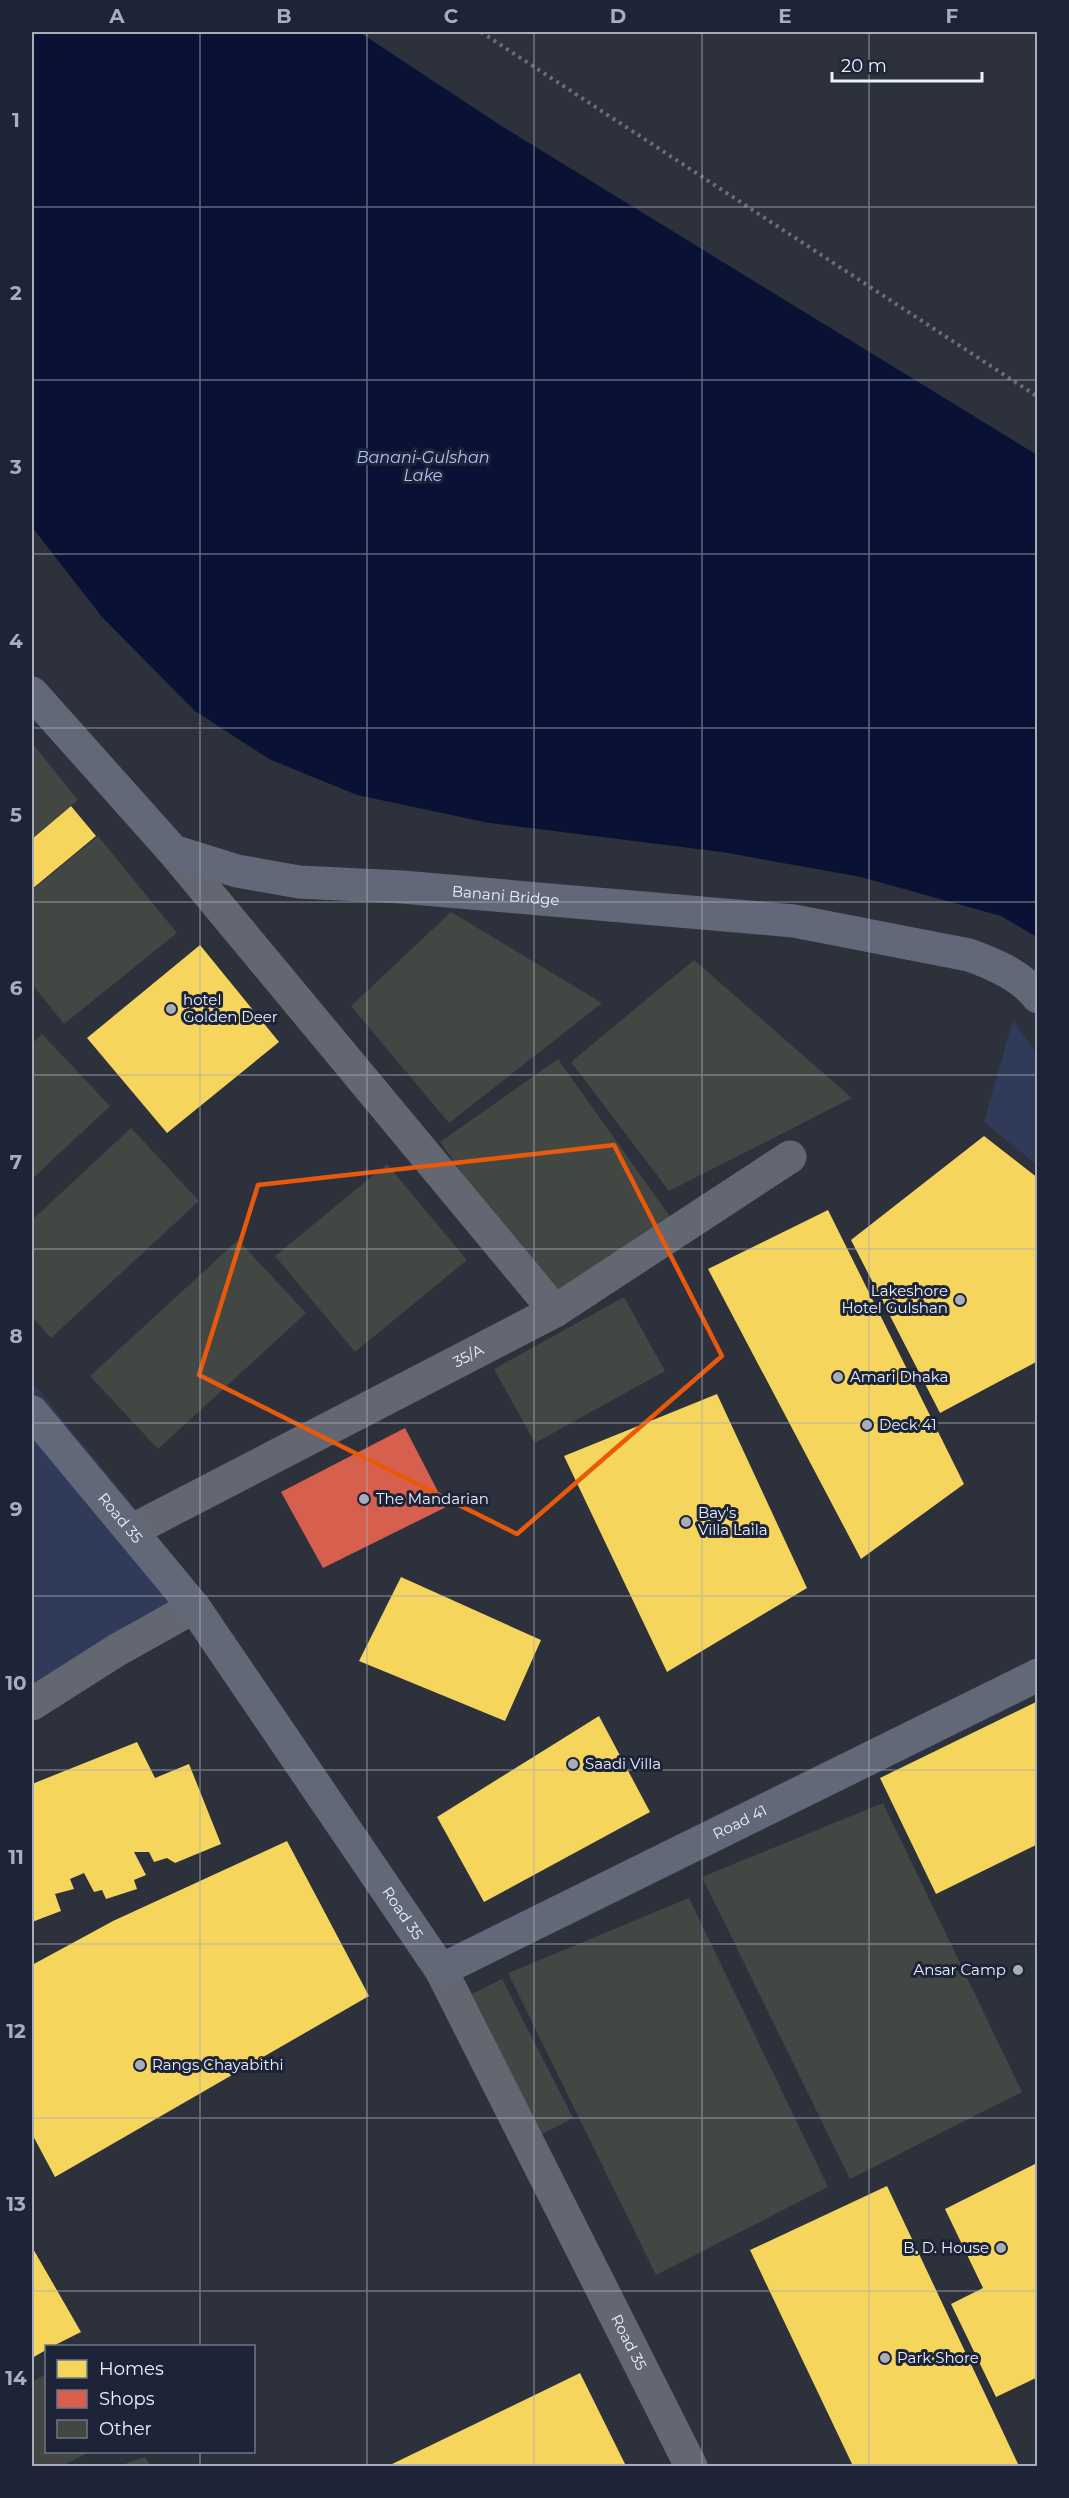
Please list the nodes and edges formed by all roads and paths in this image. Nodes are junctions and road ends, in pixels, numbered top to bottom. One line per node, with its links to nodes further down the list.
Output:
1 (481, 32): 2 (path)
2 (1038, 397)
3 (32, 693): 4 (main road)
4 (173, 851): 5 (main road, Banani Bridge); 7 (street)
5 (1038, 998)
6 (790, 1156): 7 (street, 35/A)
7 (555, 1311): 9 (street, 35/A)
8 (32, 1412): 9 (main road, Road 35)
9 (131, 1531): 10 (main road, Road 35)
10 (194, 1607): 12 (street); 13 (main road, Road 35)
11 (1038, 1675): 13 (main road, Road 41)
12 (32, 1704)
13 (441, 1970): 14 (street, Road 35)
14 (691, 2466)

